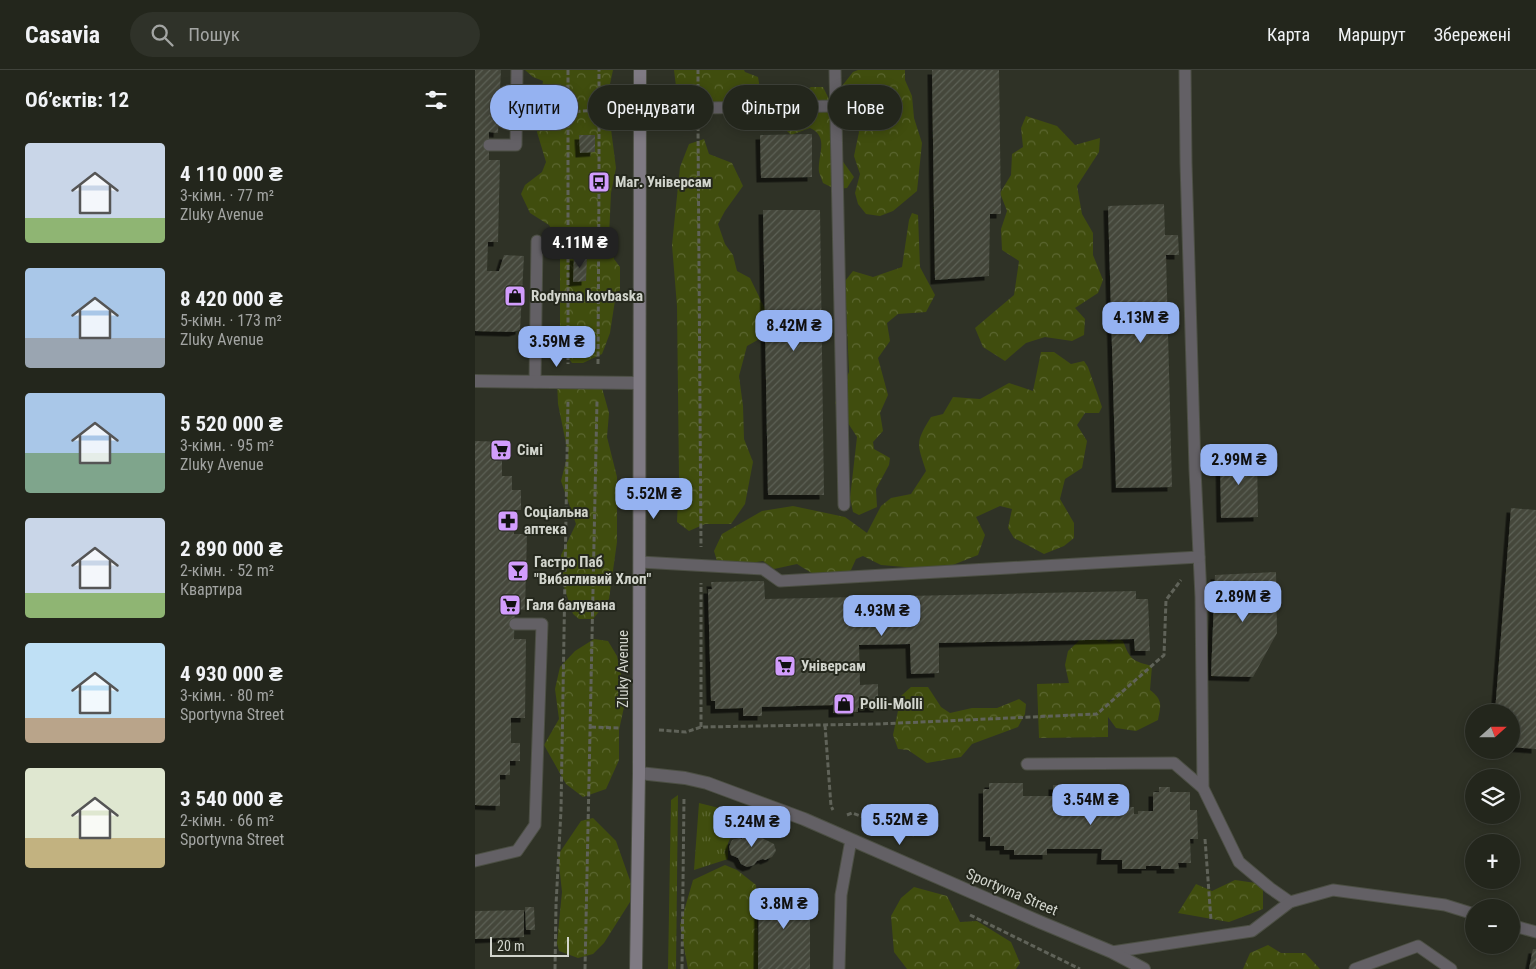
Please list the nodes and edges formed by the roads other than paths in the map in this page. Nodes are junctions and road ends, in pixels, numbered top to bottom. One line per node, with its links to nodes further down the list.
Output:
1 (517, 70): 11 (lane)
2 (640, 70): 5 (main road, Zluky Avenue)
3 (835, 70): 6 (lane)
4 (1185, 70): 17 (lane)
5 (640, 85)
6 (835, 85)
7 (828, 106): 8 (lane)
8 (713, 107)
9 (641, 130): 15 (main road, Zluky Avenue)
10 (836, 130): 16 (lane)
11 (489, 146)
12 (537, 241): 14 (lane)
13 (475, 381): 14 (street)
14 (535, 382): 15 (street)
15 (639, 383): 18 (main road, Zluky Avenue)
16 (844, 505)
17 (1199, 557): 18 (lane); 22 (lane)
18 (641, 562): 21 (main road, Zluky Avenue)
19 (515, 624): 24 (lane)
20 (1027, 764): 22 (lane)
21 (639, 774): 23 (street, Sportyvna Street); 31 (main road, Zluky Avenue)
22 (1203, 788): 25 (lane)
23 (851, 840): 29 (street, Sportyvna Street); 32 (lane)
24 (475, 861)
25 (1290, 902): 26 (lane); 29 (lane)
26 (1465, 911)
27 (1520, 928): 28 (lane)
28 (1536, 932)
29 (1112, 952): 33 (street, Sportyvna Street)
30 (1359, 968): 34 (lane)
31 (636, 969)
32 (839, 969)
33 (1144, 969)
34 (1451, 969)

